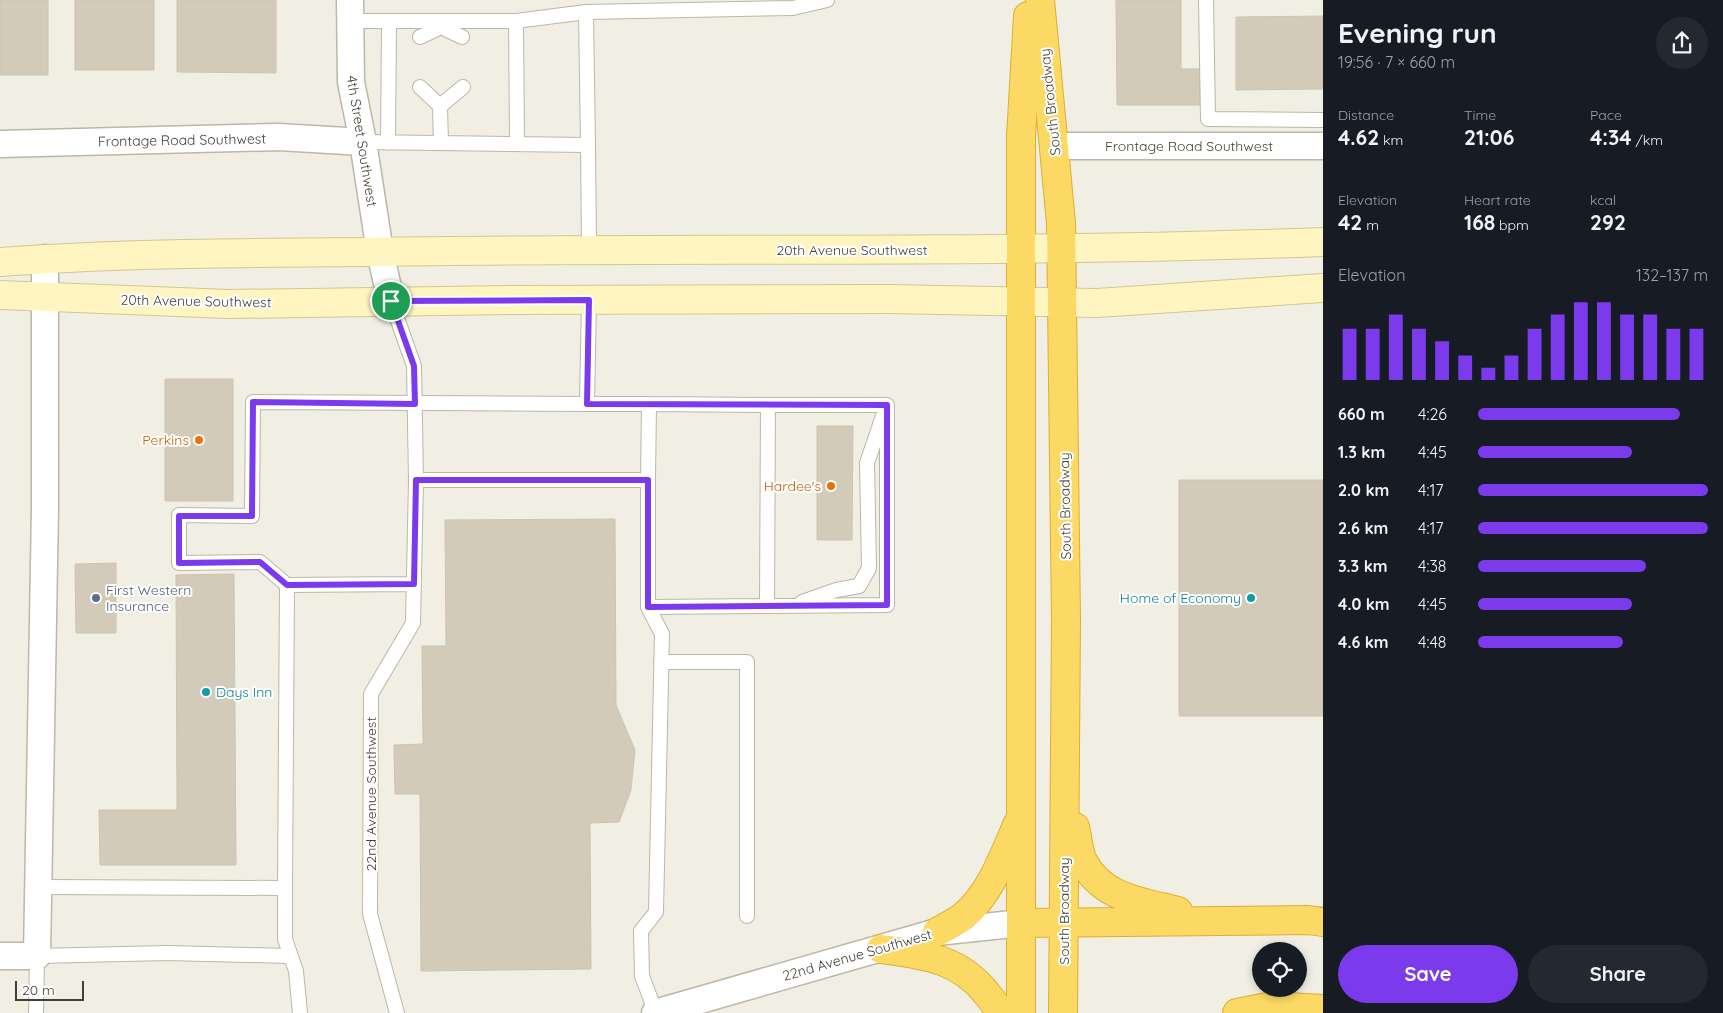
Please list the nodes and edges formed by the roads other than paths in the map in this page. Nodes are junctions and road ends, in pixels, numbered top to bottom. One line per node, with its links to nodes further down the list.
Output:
1 (642, 0): 9 (lane)
2 (781, 0): 7 (lane)
3 (827, 0): 7 (lane)
4 (1028, 0): 29 (highway, South Broadway)
5 (1040, 0): 25 (highway, South Broadway)
6 (1206, 0): 19 (lane)
7 (793, 8): 9 (lane)
8 (351, 10): 11 (lane); 20 (street, 4th Street Southwest)
9 (623, 11): 10 (lane)
10 (586, 12): 12 (lane); 24 (lane)
11 (388, 21): 13 (lane); 20 (lane)
12 (516, 21): 13 (lane); 23 (lane)
13 (442, 24): 14 (lane); 15 (lane)
14 (420, 37)
15 (462, 37)
16 (420, 87): 18 (lane)
17 (463, 87): 18 (lane)
18 (440, 106): 21 (lane)
19 (1323, 120)
20 (376, 142): 21 (lane); 22 (street, Frontage Road Southwest); 31 (street, 4th Street Southwest)
21 (441, 143): 23 (lane)
22 (0, 144)
23 (517, 144): 24 (lane)
24 (588, 145): 28 (lane)
25 (1054, 146): 26 (street, Frontage Road Southwest); 30 (highway, South Broadway)
26 (1323, 146)
27 (1323, 242): 30 (street, 20th Avenue Southwest)
28 (589, 250): 29 (street, 20th Avenue Southwest); 31 (street, 20th Avenue Southwest)
29 (1022, 250): 30 (street, 20th Avenue Southwest); 39 (highway, South Broadway)
30 (1062, 250): 40 (highway, South Broadway)
31 (380, 252): 32 (street, 20th Avenue Southwest); 38 (street)
32 (46, 258): 33 (street, 20th Avenue Southwest); 36 (street)
33 (0, 262)
34 (1323, 288): 40 (street, 20th Avenue Southwest)
35 (0, 295): 36 (street, 20th Avenue Southwest)
36 (46, 296): 38 (street, 20th Avenue Southwest); 56 (street)
37 (589, 300): 38 (street, 20th Avenue Southwest); 39 (street, 20th Avenue Southwest); 42 (lane)
38 (391, 301): 41 (lane)
39 (1022, 302): 40 (street, 20th Avenue Southwest); 55 (highway, South Broadway)
40 (1062, 303): 54 (highway, South Broadway)
41 (415, 404): 42 (lane); 46 (lane); 49 (lane)
42 (587, 404): 43 (lane)
43 (649, 404): 44 (lane); 47 (lane)
44 (768, 405): 45 (lane); 50 (lane)
45 (887, 405): 51 (lane); 51 (lane)
46 (416, 480): 47 (lane); 48 (lane)
47 (648, 480): 52 (lane)
48 (414, 584): 49 (lane); 71 (lane, 22nd Avenue Southwest)
49 (287, 585): 57 (lane)
50 (767, 606): 51 (lane); 52 (lane)
51 (792, 606)
52 (648, 607): 53 (lane)
53 (661, 662): 58 (lane); 72 (lane)
54 (1065, 780): 59 (highway); 62 (highway, South Broadway)
55 (1022, 813): 60 (highway, South Broadway); 63 (highway)
56 (38, 887): 57 (lane); 66 (street)
57 (285, 888): 67 (lane)
58 (747, 916)
59 (1211, 920): 61 (highway); 62 (highway, 22nd Avenue Southwest)
60 (1022, 922): 62 (highway, 22nd Avenue Southwest); 63 (street, 22nd Avenue Southwest); 74 (highway, South Broadway)
61 (1323, 922)
62 (1064, 923): 75 (highway, South Broadway)
63 (937, 932): 64 (street, 22nd Avenue Southwest)
64 (881, 949): 72 (street, 22nd Avenue Southwest); 73 (highway)
65 (0, 956): 66 (street)
66 (37, 956): 67 (lane); 69 (lane)
67 (290, 956): 70 (lane)
68 (1323, 1009): 76 (highway)
69 (36, 1013)
70 (300, 1013)
71 (397, 1013)
72 (655, 1013)
73 (1001, 1013)
74 (1021, 1013)
75 (1064, 1013)
76 (1237, 1013)

